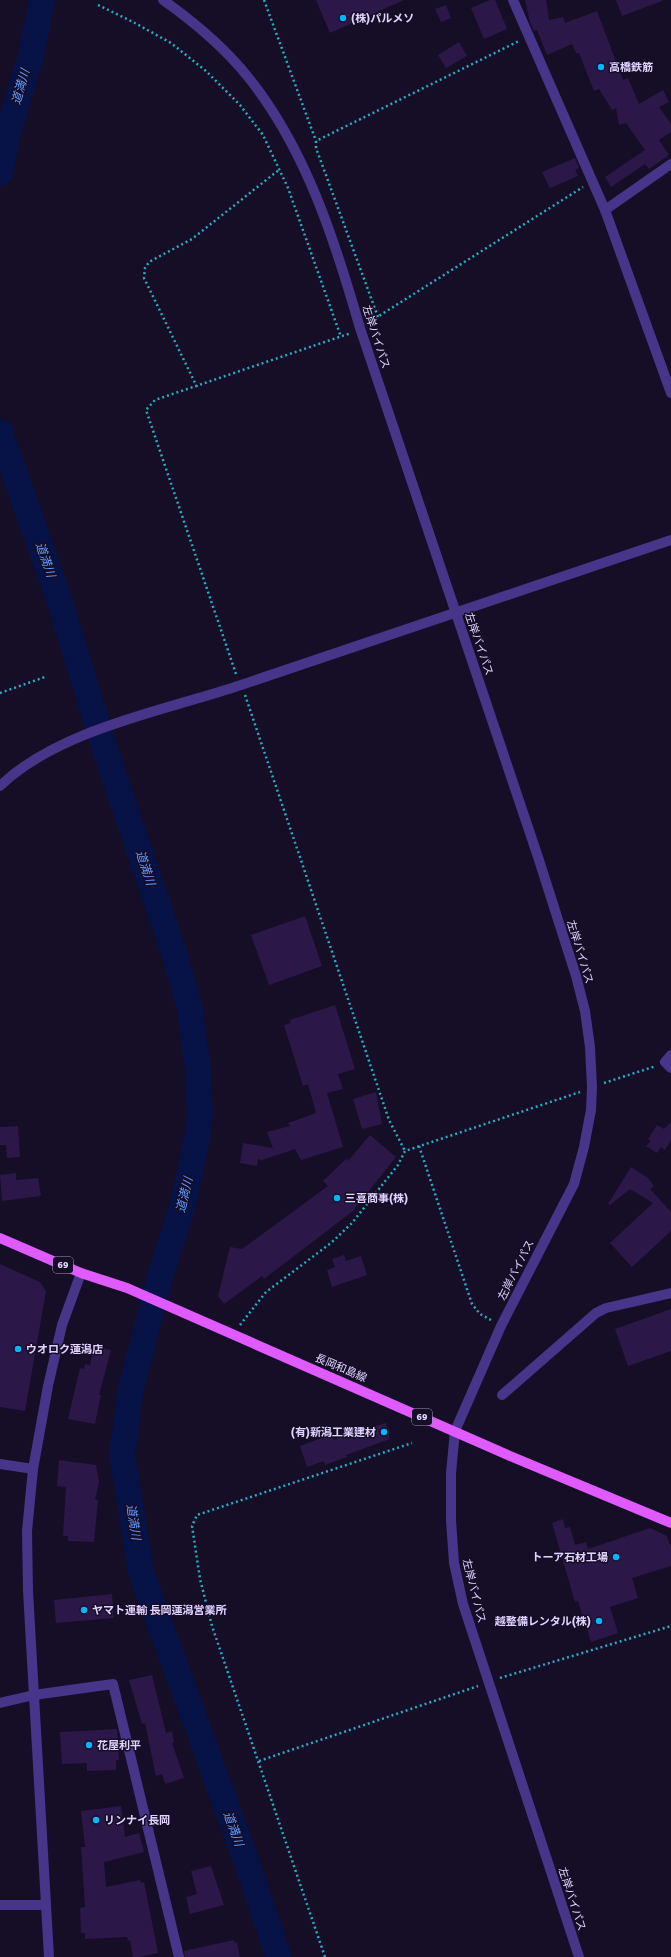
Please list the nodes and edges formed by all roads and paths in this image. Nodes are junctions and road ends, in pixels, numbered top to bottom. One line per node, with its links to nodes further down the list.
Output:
1 (163, 0): 12 (street, 左岸バイパス)
2 (264, 0): 6 (path)
3 (513, 0): 5 (street)
4 (98, 5): 8 (path)
5 (529, 36): 6 (path); 9 (street)
6 (316, 141): 11 (path)
7 (671, 164): 10 (street)
8 (280, 169): 13 (path); 14 (path)
9 (592, 182): 10 (street); 11 (path)
10 (605, 210): 15 (street)
11 (378, 317): 12 (path)
12 (360, 328): 13 (path); 17 (street, 左岸バイパス)
13 (341, 337): 14 (path)
14 (197, 387): 19 (path)
15 (671, 393)
16 (671, 540): 17 (street)
17 (456, 612): 19 (street); 23 (street, 左岸バイパス)
18 (45, 677): 20 (path)
19 (240, 686): 21 (street); 25 (path)
20 (0, 693)
21 (0, 786)
22 (669, 1062): 23 (path)
23 (592, 1087): 24 (path); 29 (street, 左岸バイパス)
24 (419, 1146): 25 (path); 29 (path)
25 (405, 1151): 30 (path)
26 (0, 1238): 27 (main road, 長岡和島線 / 69)
27 (81, 1273): 30 (main road, 長岡和島線 / 69); 35 (street)
28 (671, 1293): 31 (street)
29 (501, 1326): 32 (street, 左岸バイパス)
30 (233, 1334): 32 (main road, 長岡和島線 / 69)
31 (502, 1395)
32 (455, 1431): 36 (main road, 長岡和島線 / 69); 38 (street, 左岸バイパス)
33 (412, 1443): 41 (path)
34 (0, 1464): 35 (street)
35 (33, 1469): 39 (street)
36 (671, 1523)
37 (671, 1626): 38 (path)
38 (488, 1682): 41 (path); 47 (street, 左岸バイパス)
39 (34, 1695): 40 (street); 43 (street); 45 (street)
40 (0, 1703)
41 (259, 1761): 46 (path)
42 (0, 1905): 43 (street)
43 (46, 1905): 44 (street)
44 (49, 1957)
45 (179, 1957)
46 (325, 1957)
47 (579, 1957)

